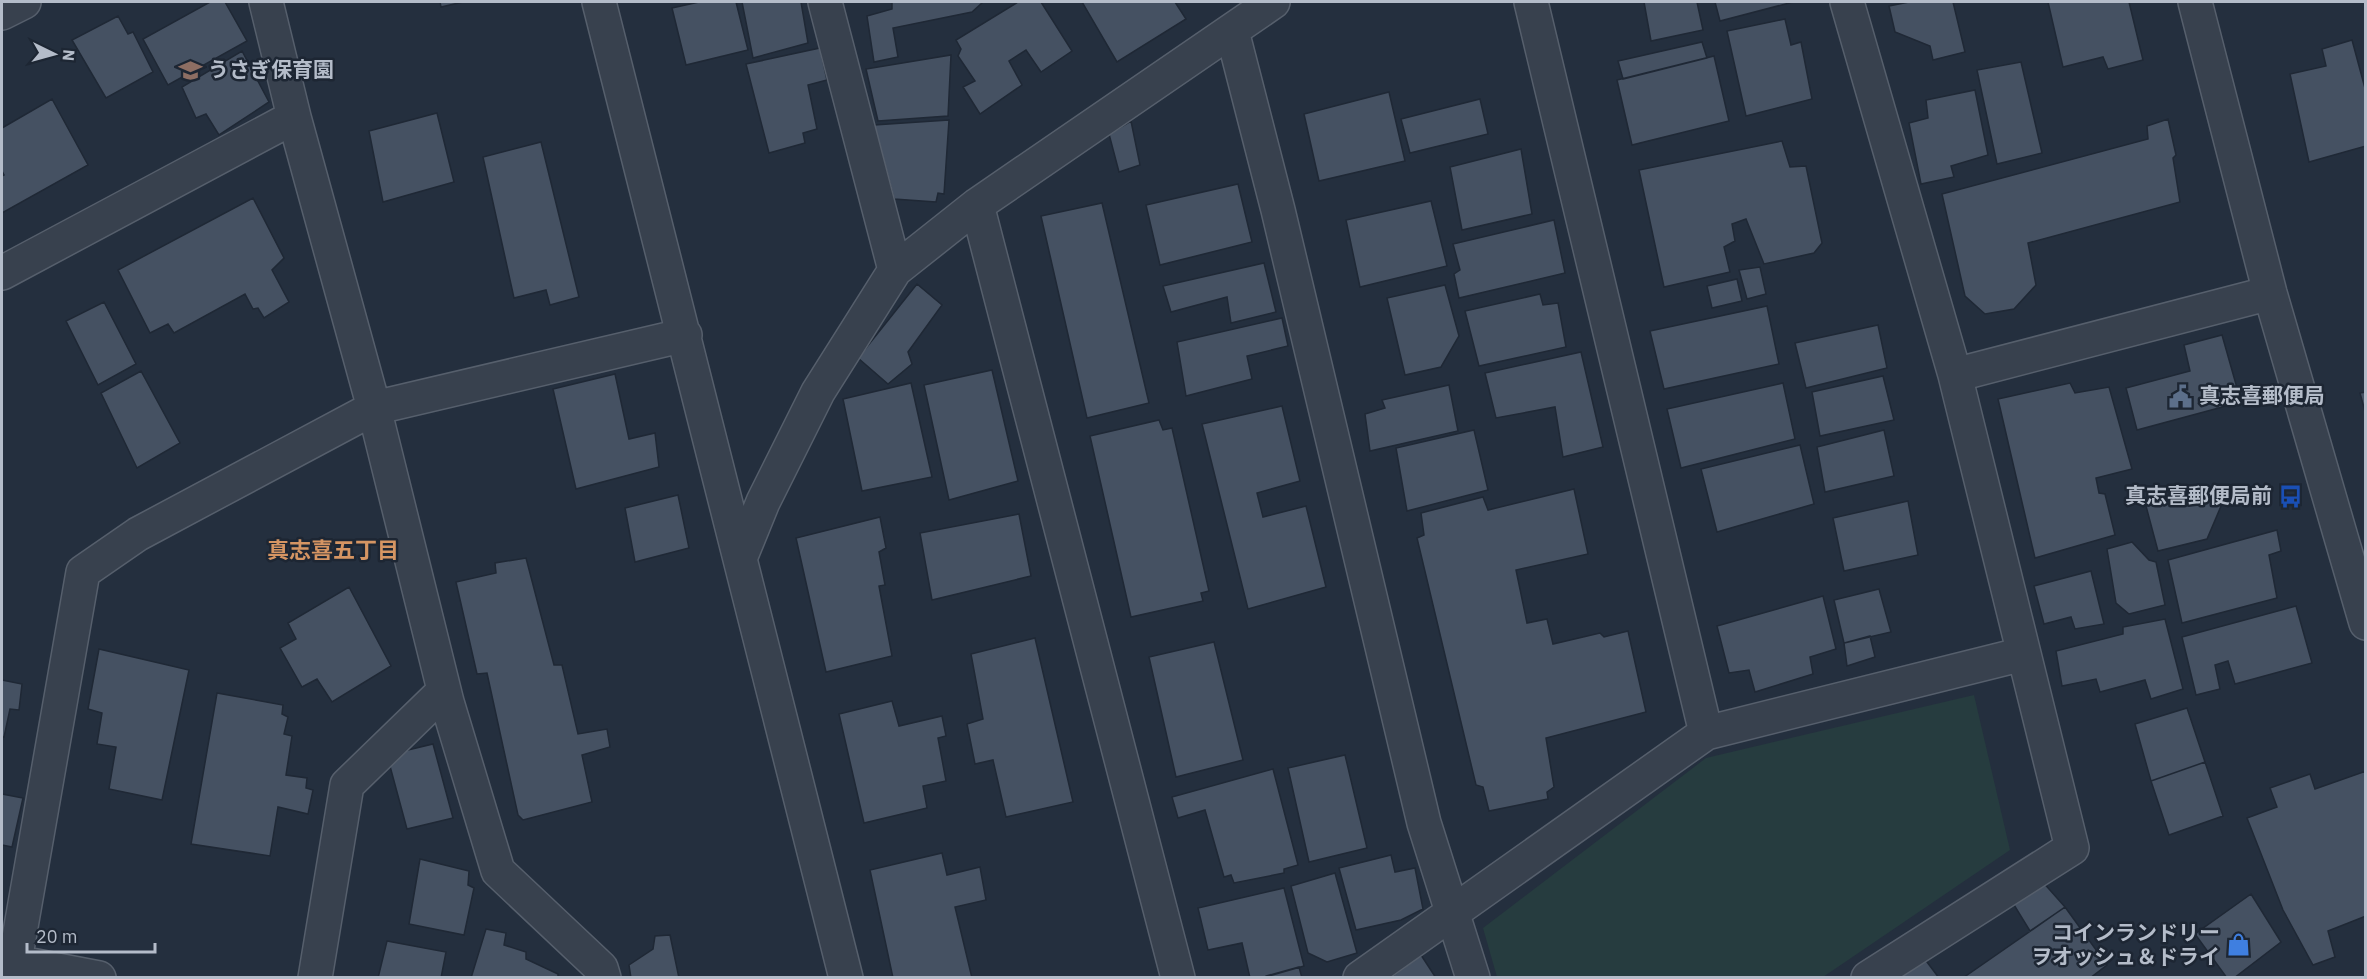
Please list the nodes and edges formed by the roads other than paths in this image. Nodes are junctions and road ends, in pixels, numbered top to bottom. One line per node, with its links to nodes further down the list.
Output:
1 (24, 2): 9 (street)
2 (266, 2): 11 (street)
3 (599, 2): 16 (street)
4 (825, 2): 13 (street)
5 (1273, 2): 10 (street)
6 (1531, 2): 23 (street)
7 (1847, 2): 17 (street)
8 (2195, 2): 15 (street)
9 (2, 13)
10 (1232, 31): 12 (street); 24 (street)
11 (294, 117): 14 (street); 18 (street)
12 (977, 205): 13 (street); 30 (street)
13 (895, 270): 19 (street)
14 (2, 273)
15 (2270, 293): 17 (street); 20 (street)
16 (685, 335): 18 (street); 19 (street)
17 (1955, 375): 21 (street)
18 (374, 408): 22 (street); 25 (street)
19 (741, 555): 29 (street)
20 (2366, 623)
21 (2024, 654): 23 (street); 33 (street)
22 (444, 691): 27 (street); 28 (street)
23 (1706, 733): 24 (street)
24 (1453, 913): 31 (street); 32 (street)
25 (14, 970): 26 (street)
26 (99, 978)
27 (315, 978)
28 (604, 978)
29 (846, 978)
30 (1178, 978)
31 (1360, 978)
32 (1473, 978)
33 (1868, 978)

